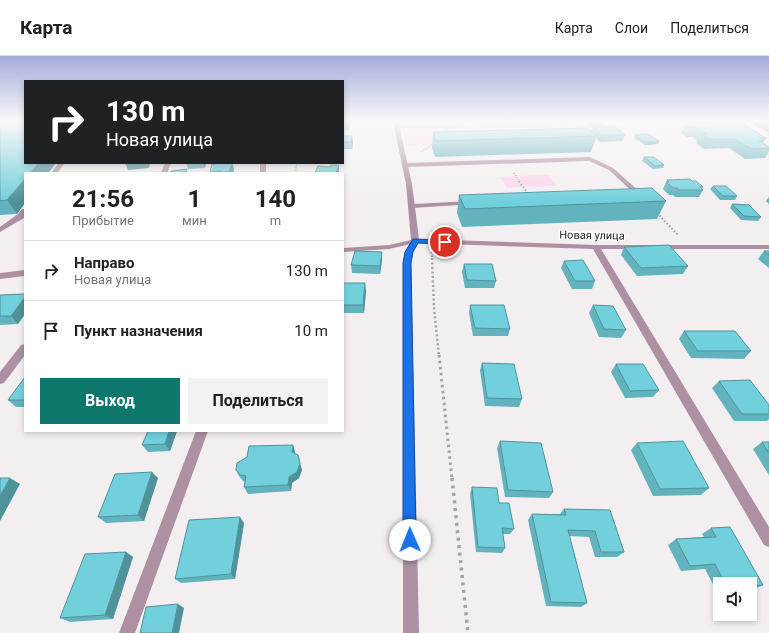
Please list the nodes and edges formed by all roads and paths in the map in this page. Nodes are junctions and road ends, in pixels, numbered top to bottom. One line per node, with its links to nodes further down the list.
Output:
1 (401, 148): 6 (street)
2 (428, 148): 3 (path)
3 (419, 154)
4 (507, 162): 6 (street); 8 (path); 9 (street)
5 (61, 164): 7 (street)
6 (405, 165): 12 (street)
7 (55, 172)
8 (529, 194)
9 (639, 196): 10 (street); 18 (path)
10 (628, 197)
11 (478, 203): 12 (street)
12 (413, 206): 15 (street)
13 (24, 212): 14 (street)
14 (0, 230)
15 (416, 241): 16 (street, Новая улица); 20 (street, Новая улица); 28 (street)
16 (432, 241): 17 (street, Новая улица); 29 (path)
17 (596, 247): 18 (street, Новая улица); 26 (street)
18 (689, 247): 19 (street, Новая улица)
19 (769, 247)
20 (344, 250)
21 (24, 273): 22 (street)
22 (0, 276)
23 (24, 349): 24 (street)
24 (0, 380)
25 (202, 432): 27 (street)
26 (769, 540)
27 (127, 633)
28 (411, 633)
29 (468, 633)

